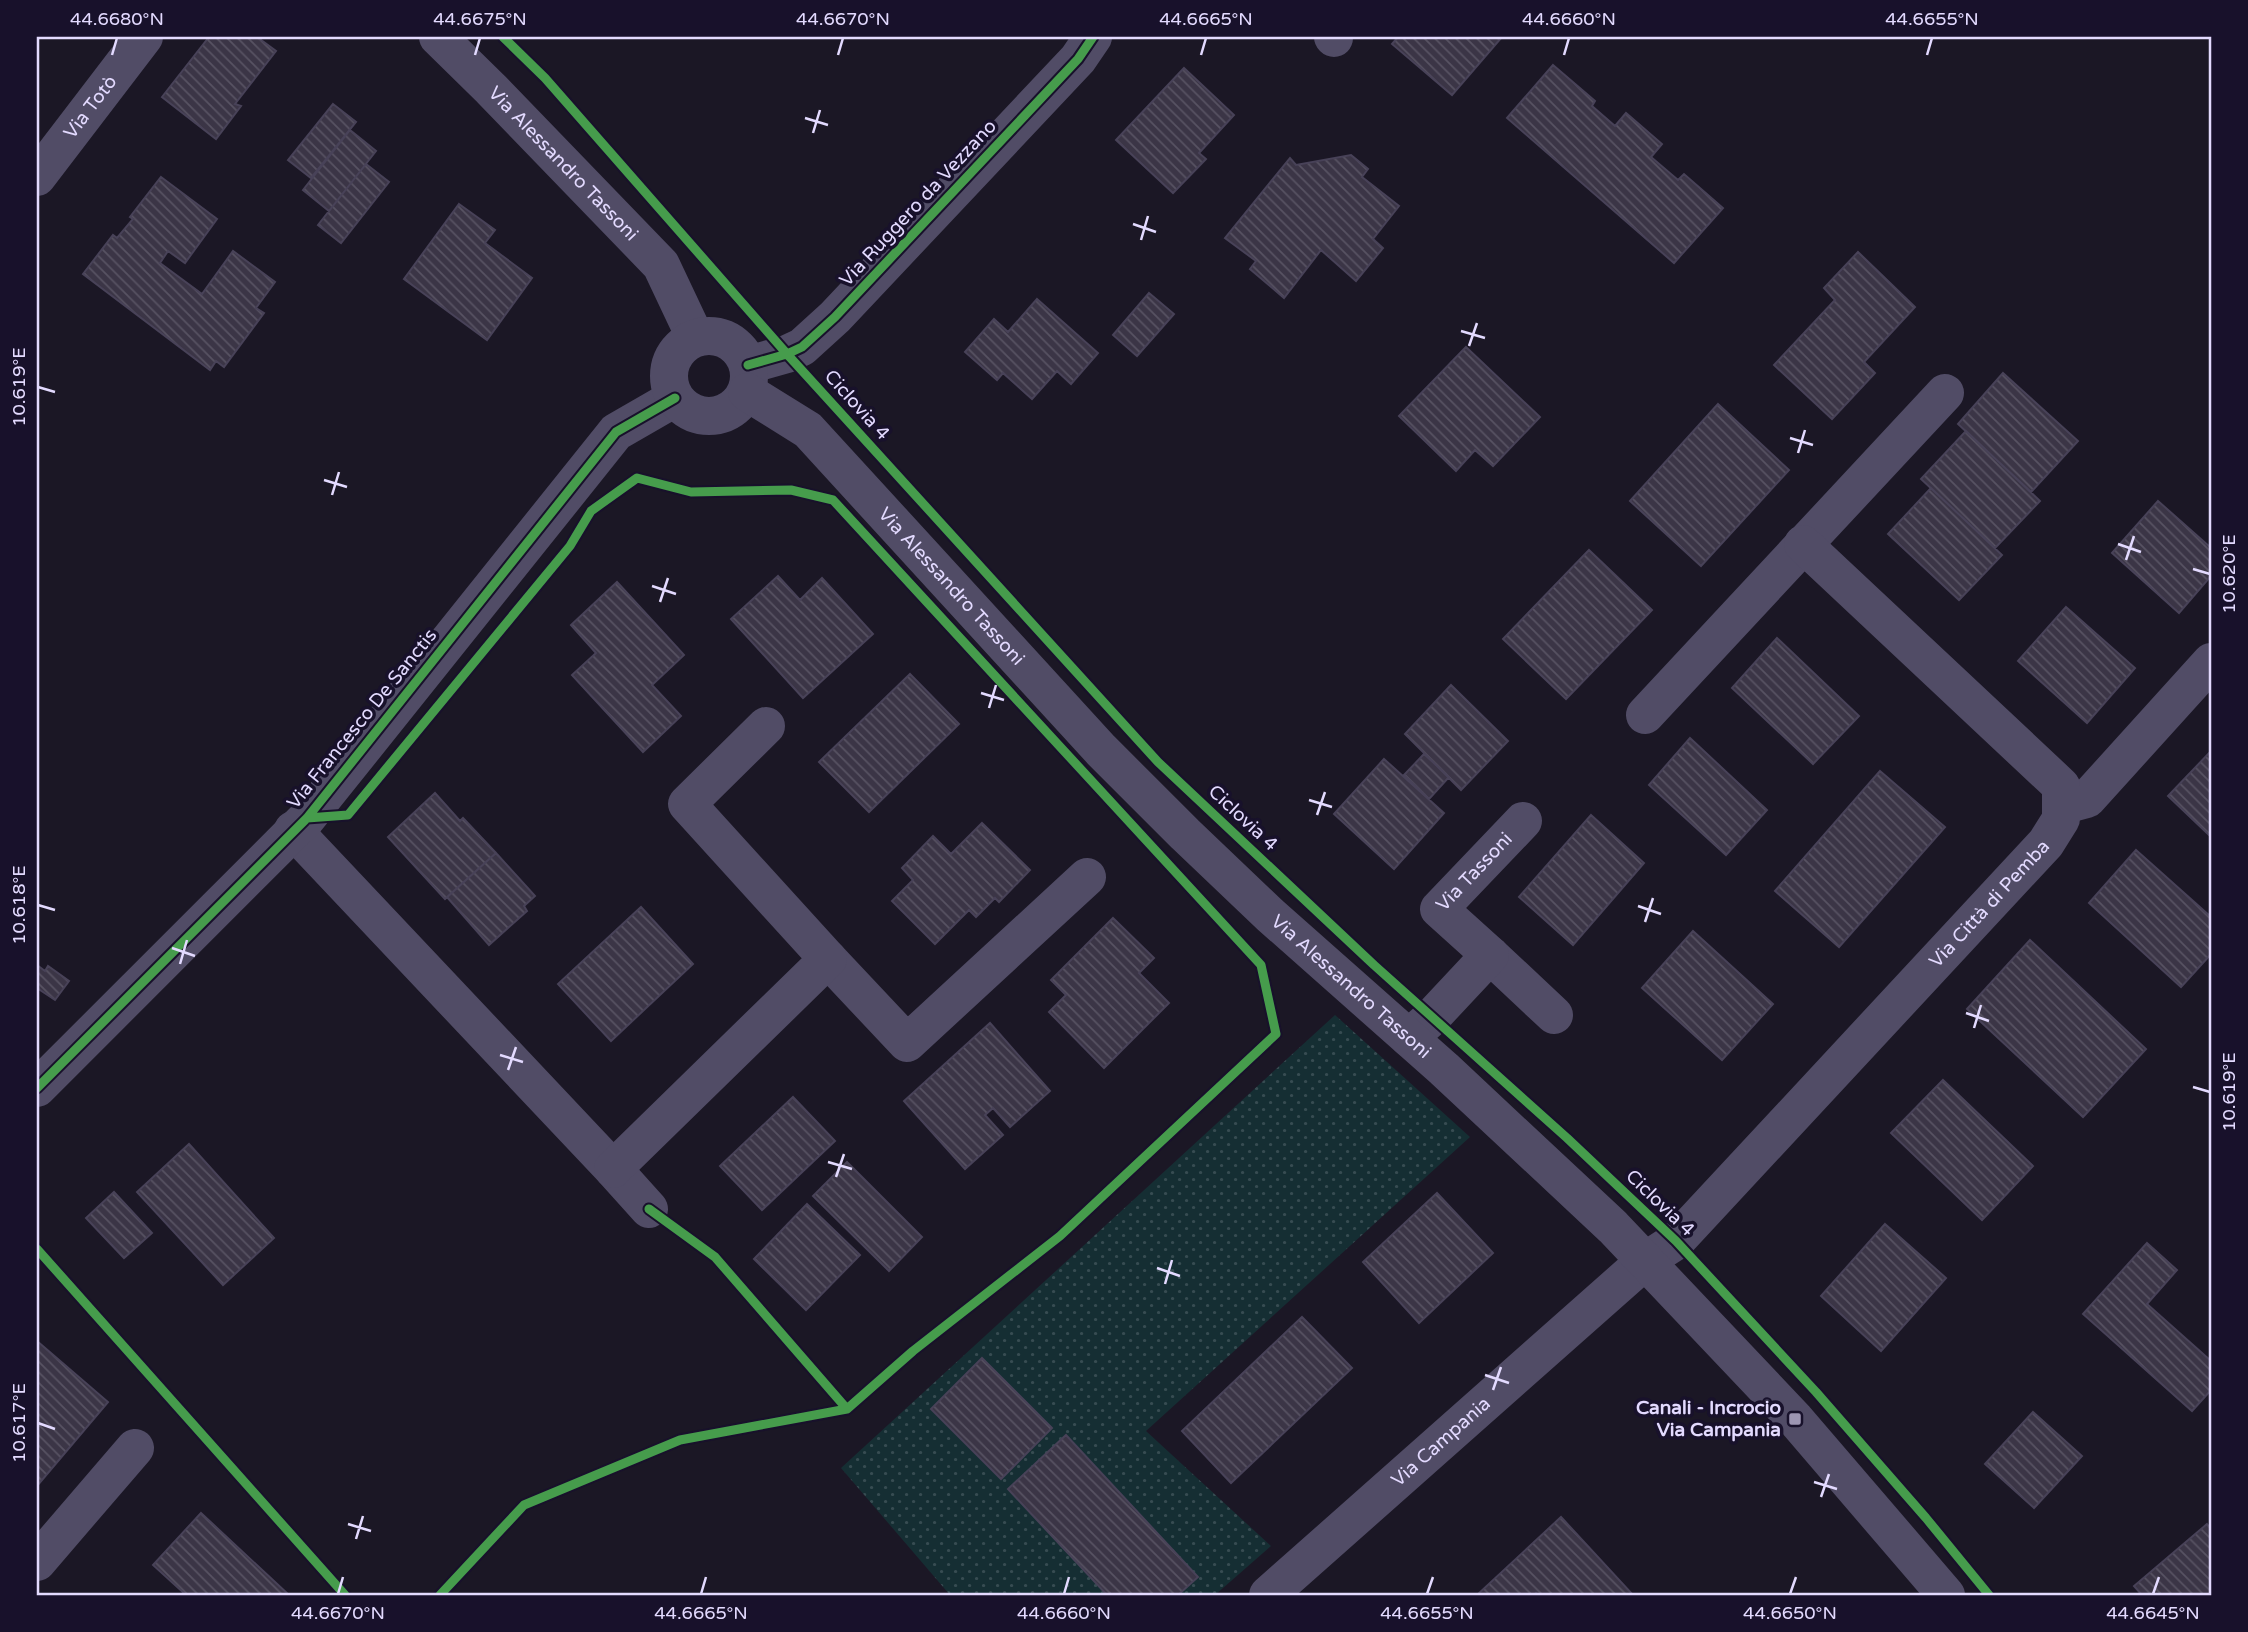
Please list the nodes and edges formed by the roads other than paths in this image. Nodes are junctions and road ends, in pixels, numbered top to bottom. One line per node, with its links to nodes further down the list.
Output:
1 (144, 37): 4 (street, Via Totò)
2 (438, 37): 5 (street, Via Alessandro Tassoni)
3 (1093, 37): 6 (street, Via Ruggero da Vezzano)
4 (37, 177)
5 (695, 337): 6 (street); 8 (street)
6 (747, 378): 8 (street); 20 (street, Via Alessandro Tassoni)
7 (1945, 393): 9 (street)
8 (675, 398): 15 (street, Via Francesco De Sanctis)
9 (1803, 544): 11 (street); 13 (street)
10 (2211, 662): 13 (street)
11 (1645, 715)
12 (766, 726): 18 (street)
13 (2061, 806): 24 (street, Via Città di Pemba)
14 (1523, 821): 17 (street, Via Tassoni)
15 (293, 831): 21 (street, Via Francesco De Sanctis); 22 (street)
16 (1087, 877): 18 (street)
17 (1490, 955): 19 (street); 20 (street)
18 (828, 959): 22 (street)
19 (1554, 1014)
20 (1409, 1038): 24 (street, Via Alessandro Tassoni)
21 (37, 1088)
22 (613, 1169): 23 (street)
23 (649, 1209)
24 (1645, 1261): 27 (street, Via Campania); 28 (street, Via Alessandro Tassoni)
25 (135, 1448): 26 (street)
26 (37, 1562)
27 (1268, 1595)
28 (1946, 1595)

